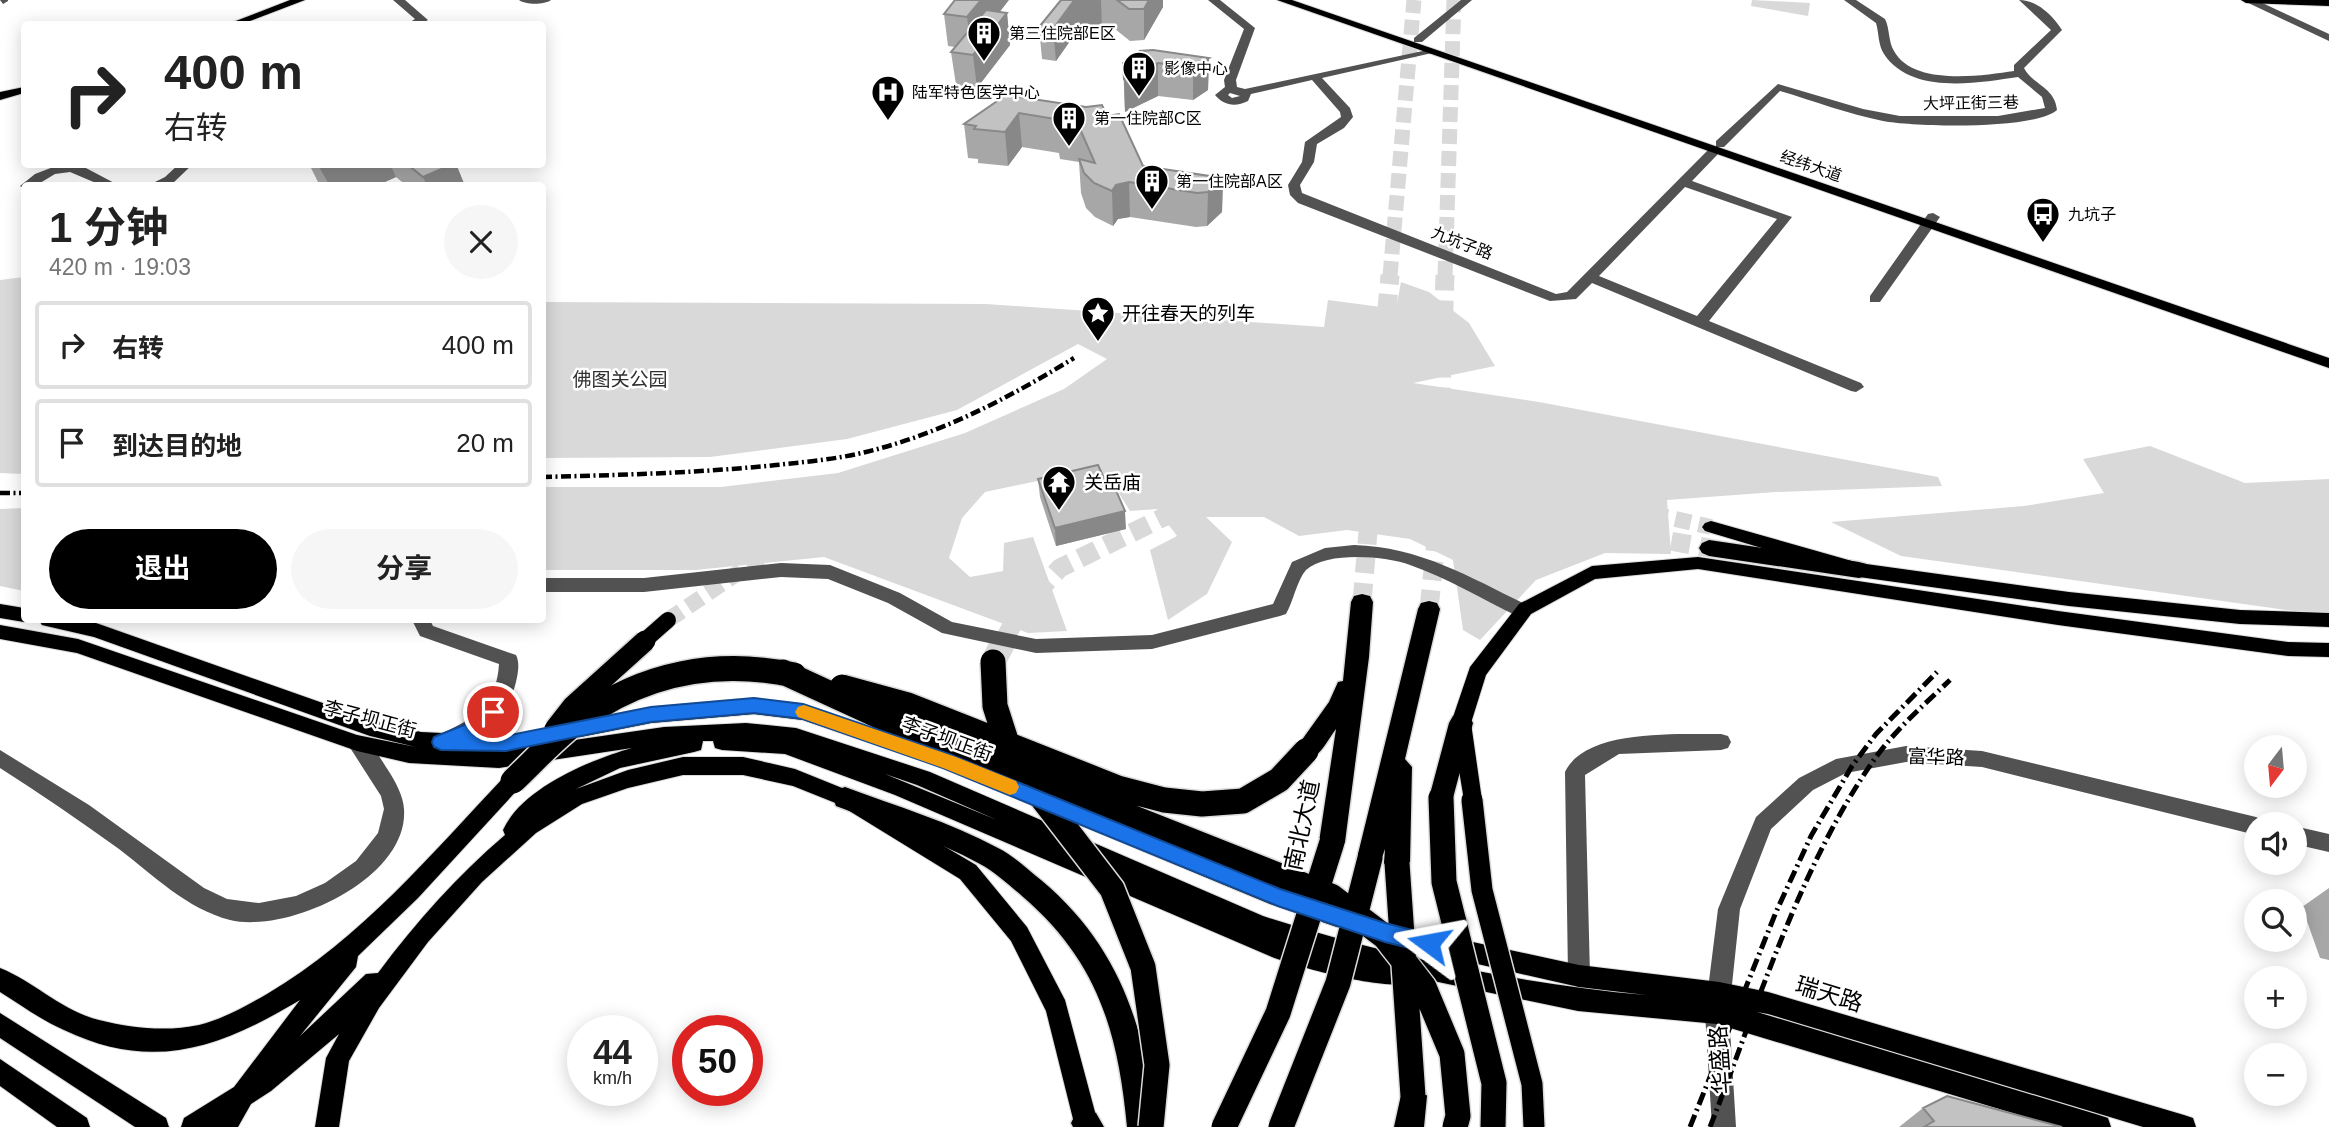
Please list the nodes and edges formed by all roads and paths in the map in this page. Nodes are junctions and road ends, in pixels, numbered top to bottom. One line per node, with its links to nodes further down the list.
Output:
1 (398, 0): 15 (street)
2 (524, 0): 3 (street)
3 (546, 0)
4 (1213, 0): 20 (street)
5 (1282, 0): 18 (main road, 经纬大道)
6 (1299, 0): 17 (main road, 经纬大道)
7 (1467, 0): 17 (street)
8 (1849, 0): 19 (street)
9 (2024, 0): 19 (street, 大坪正街三巷)
10 (2247, 0): 12 (main road); 16 (street)
11 (305, 2): 13 (main road); 14 (main road)
12 (2329, 3)
13 (243, 21)
14 (260, 21)
15 (421, 21)
16 (2329, 38)
17 (1418, 40): 26 (main road, 经纬大道)
18 (1428, 51): 20 (street); 26 (main road, 经纬大道)
19 (2020, 74): 23 (street, 大坪正街三巷)
20 (1315, 77): 35 (street, 九坑子路)
21 (21, 82): 22 (main road)
22 (0, 87)
23 (1778, 87): 26 (street, 九坑子路)
24 (21, 90): 25 (main road)
25 (0, 96)
26 (1717, 147): 33 (street, 九坑子路); 34 (main road, 经纬大道)
27 (59, 168): 30 (street)
28 (82, 168): 31 (street)
29 (182, 168): 32 (street)
30 (31, 182)
31 (107, 182)
32 (164, 182)
33 (1682, 182): 35 (street, 九坑子路); 37 (street)
34 (1930, 221): 36 (street); 38 (main road, 经纬大道); 39 (main road, 经纬大道)
35 (1590, 277): 37 (street)
36 (1875, 299)
37 (1700, 322): 40 (street)
38 (2329, 351)
39 (2329, 363)
40 (1856, 387)
41 (1710, 537): 42 (highway)
42 (1859, 569): 50 (main road)
43 (546, 585): 47 (street)
44 (1362, 602): 55 (highway, 南北大道)
45 (1429, 609): 58 (highway)
46 (0, 611): 48 (main road)
47 (1523, 611): 54 (main road); 59 (main road)
48 (21, 614)
49 (668, 620): 64 (main road, bridge)
50 (2329, 620)
51 (62, 623): 60 (main road, 李子坝正街)
52 (422, 623): 60 (street)
53 (0, 632): 61 (main road, 李子坝正街)
54 (2329, 649)
55 (1358, 657): 57 (highway, bridge); 87 (highway, 南北大道, bridge)
56 (993, 662): 86 (highway, bridge)
57 (783, 672): 64 (highway, bridge); 90 (highway, bridge)
58 (1402, 716): 88 (highway, bridge); 89 (highway, bridge)
59 (1461, 723): 91 (highway, bridge); 92 (main road, bridge)
60 (441, 742): 72 (main road, 李子坝正街)
61 (357, 743): 63 (street); 73 (main road, 李子坝正街)
62 (1721, 743): 74 (street)
63 (0, 758)
64 (513, 781): 70 (main road)
65 (845, 798): 69 (main road); 79 (main road); 85 (highway)
66 (2244, 823): 76 (street, 富华路)
67 (2307, 838): 68 (street)
68 (2329, 843)
69 (474, 875): 71 (main road); 73 (main road, bridge)
70 (368, 934): 75 (main road); 83 (main road)
71 (420, 935): 82 (main road); 84 (main road)
72 (1451, 948): 74 (main road, 瑞天路)
73 (1452, 975): 76 (main road, 瑞天路)
74 (1578, 976): 76 (main road, 瑞天路)
75 (0, 979)
76 (1718, 1003): 93 (street, 华盛路); 94 (main road, 瑞天路); 95 (main road, 瑞天路)
77 (0, 1024): 81 (main road)
78 (0, 1071): 80 (main road)
79 (1087, 1126)
80 (78, 1127)
81 (157, 1127)
82 (193, 1127)
83 (226, 1127)
84 (327, 1127)
85 (1142, 1127)
86 (1151, 1127)
87 (1224, 1127)
88 (1280, 1127)
89 (1409, 1127)
90 (1455, 1127)
91 (1493, 1127)
92 (1534, 1127)
93 (1724, 1127)
94 (2099, 1127)
95 (2184, 1127)

